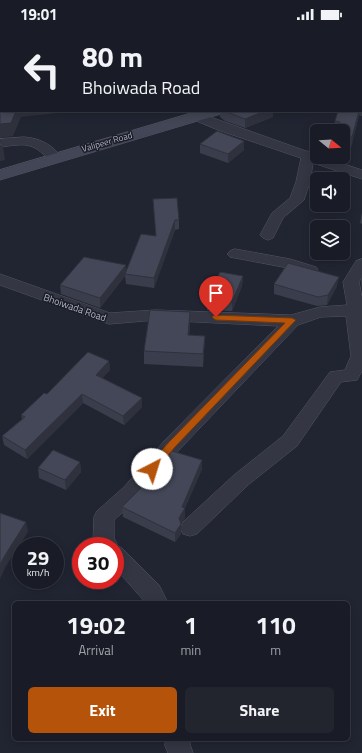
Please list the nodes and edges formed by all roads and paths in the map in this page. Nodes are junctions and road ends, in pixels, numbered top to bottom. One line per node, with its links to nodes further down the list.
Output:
1 (212, 112): 2 (street, Valipeer Road)
2 (199, 116): 4 (street); 5 (street, Valipeer Road)
3 (0, 143): 5 (street)
4 (308, 155): 7 (street); 8 (street)
5 (55, 158): 6 (street, Valipeer Road)
6 (0, 175)
7 (362, 175)
8 (268, 235)
9 (235, 254): 11 (street)
10 (362, 264): 11 (street)
11 (338, 278): 13 (street)
12 (0, 279): 14 (street, Bhoiwada Road)
13 (357, 306): 14 (street, Bhoiwada Road); 15 (street)
14 (292, 320): 16 (street)
15 (190, 528)
16 (103, 537)
17 (124, 564): 18 (street)
18 (156, 601)
19 (178, 741): 20 (street)
20 (181, 753)

